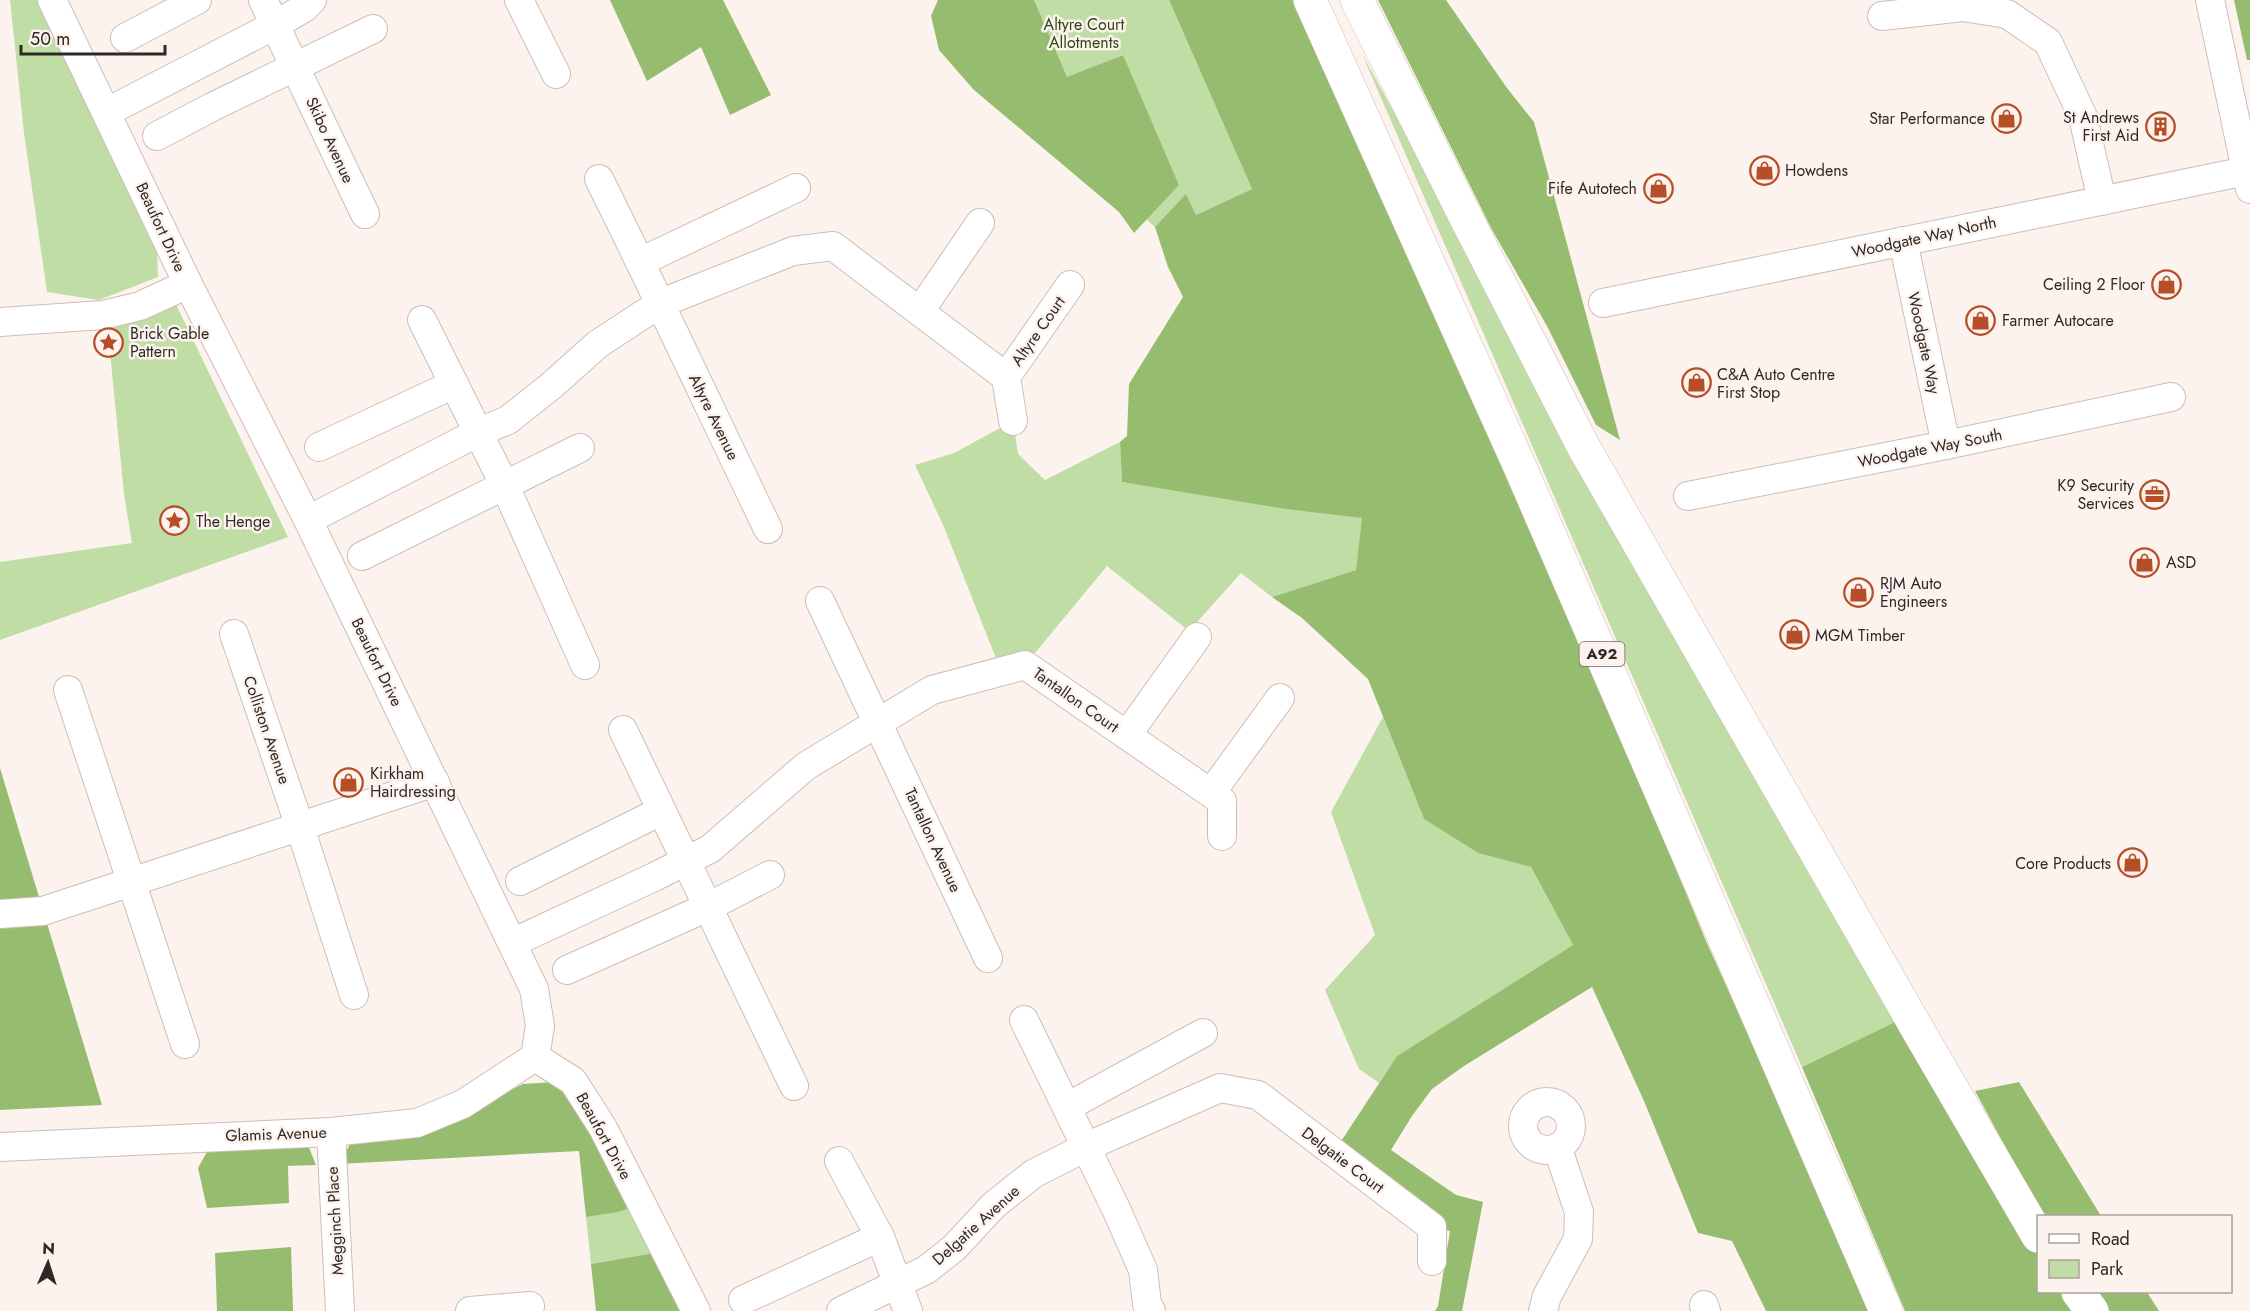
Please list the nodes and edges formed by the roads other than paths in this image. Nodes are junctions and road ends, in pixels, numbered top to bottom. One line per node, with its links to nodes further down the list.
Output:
1 (52, 0): 14 (street, Beaufort Drive)
2 (197, 0): 11 (street)
3 (312, 0): 8 (street)
4 (519, 0): 13 (street)
5 (1310, 0): 94 (highway, A92)
6 (1357, 0): 80 (highway)
7 (2210, 0): 17 (street)
8 (269, 12): 12 (street, Skibo Avenue); 14 (street)
9 (1882, 16): 19 (street)
10 (372, 29): 12 (street)
11 (125, 38)
12 (295, 67): 15 (street); 20 (street, Skibo Avenue)
13 (556, 74)
14 (107, 112): 24 (street, Beaufort Drive)
15 (157, 136)
16 (599, 179): 23 (street, Altyre Avenue)
17 (2248, 180): 19 (street, Woodgate Way North)
18 (796, 188): 23 (street)
19 (2102, 201): 22 (street, Woodgate Way North)
20 (365, 213)
21 (980, 223): 28 (street)
22 (1903, 241): 26 (street, Woodgate Way North); 36 (street, Woodgate Way)
23 (640, 262): 27 (street, Altyre Avenue)
24 (188, 284): 30 (street); 41 (street, Beaufort Drive)
25 (1070, 285): 31 (street, Altyre Court)
26 (1603, 303)
27 (659, 304): 28 (street, Altyre Court); 35 (street); 42 (street, Altyre Avenue)
28 (920, 311): 31 (street, Altyre Court)
29 (422, 320): 32 (street)
30 (0, 322)
31 (1006, 377): 34 (street, Altyre Court)
32 (454, 384): 35 (street); 37 (street)
33 (2171, 397): 36 (street, Woodgate Way South)
34 (1013, 421)
35 (477, 433): 39 (street); 41 (street)
36 (1946, 445): 40 (street, Woodgate Way South)
37 (319, 447)
38 (580, 448): 39 (street)
39 (505, 486): 43 (street); 47 (street)
40 (1688, 496)
41 (308, 520): 53 (street, Beaufort Drive)
42 (768, 530)
43 (362, 556)
44 (820, 601): 50 (street, Tantallon Avenue)
45 (234, 634): 56 (street, Colliston Avenue)
46 (1197, 637): 52 (street, Tantallon Court)
47 (585, 664)
48 (68, 690): 61 (street)
49 (1280, 698): 54 (street)
50 (878, 723): 52 (street, Tantallon Court); 58 (street); 65 (street, Tantallon Avenue)
51 (623, 730): 55 (street)
52 (1127, 735): 54 (street, Tantallon Court)
53 (435, 782): 56 (street); 64 (street, Beaufort Drive)
54 (1211, 793): 57 (street)
55 (661, 811): 58 (street); 60 (street)
56 (300, 827): 61 (street); 67 (street, Colliston Avenue)
57 (1222, 836)
58 (686, 861): 62 (street); 64 (street)
59 (770, 875): 62 (street)
60 (520, 881)
61 (131, 882): 63 (street); 70 (street)
62 (710, 906): 66 (street); 72 (street)
63 (0, 914)
64 (512, 943): 71 (street, Beaufort Drive)
65 (988, 958)
66 (567, 970)
67 (354, 995)
68 (1024, 1020): 74 (street)
69 (1203, 1033): 74 (street)
70 (185, 1044)
71 (535, 1057): 75 (street, Glamis Avenue); 89 (street, Beaufort Drive)
72 (794, 1086)
73 (1220, 1088): 77 (street, Delgatie Avenue); 82 (street, Delgatie Court)
74 (1067, 1107): 77 (street)
75 (331, 1132): 76 (street, Glamis Avenue); 87 (street, Megginch Place)
76 (0, 1147)
77 (1086, 1147): 83 (street, Delgatie Avenue); 92 (street)
78 (1558, 1149): 93 (street)
79 (839, 1161): 81 (street)
80 (2037, 1234)
81 (880, 1237): 83 (street); 85 (street)
82 (1431, 1261)
83 (896, 1283): 90 (street, Delgatie Avenue); 91 (street)
84 (2079, 1293): 95 (highway)
85 (743, 1300)
86 (530, 1306): 88 (street)
87 (340, 1311)
88 (470, 1311)
89 (696, 1311)
90 (841, 1311)
91 (908, 1311)
92 (1151, 1311)
93 (1543, 1311)
94 (1886, 1311)
95 (2092, 1311)

